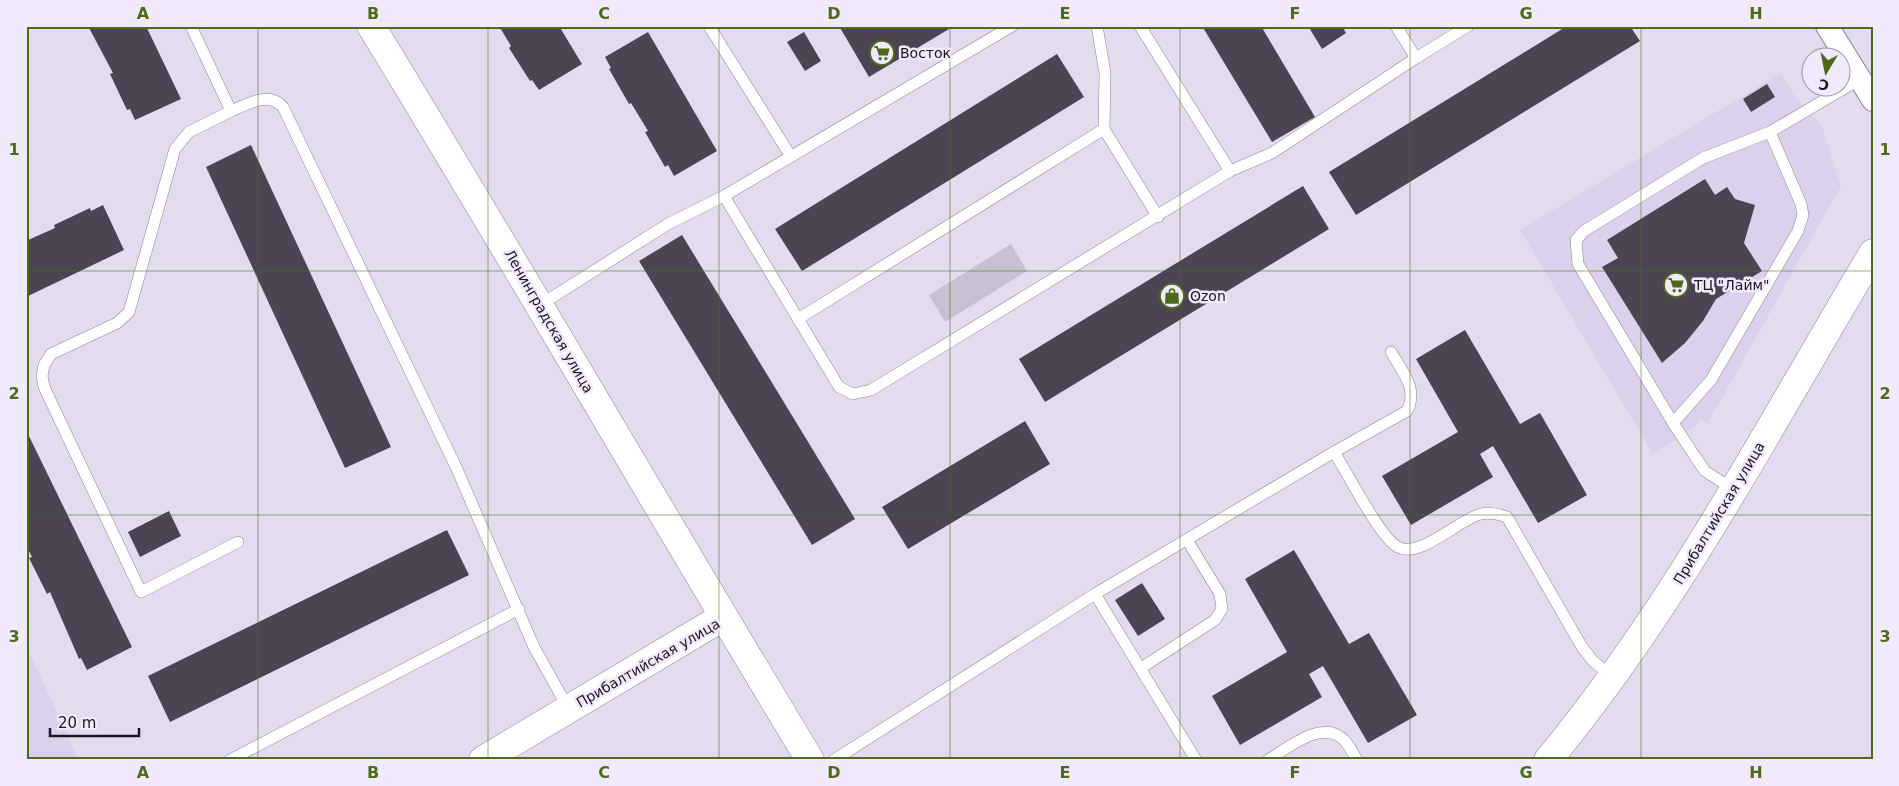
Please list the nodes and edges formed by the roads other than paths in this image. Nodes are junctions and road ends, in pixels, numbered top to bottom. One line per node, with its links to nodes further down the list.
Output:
1 (191, 26): 13 (lane)
2 (371, 26): 21 (street, Ленинградская улица)
3 (709, 26): 16 (lane)
4 (1012, 26): 16 (lane)
5 (1097, 26): 14 (lane)
6 (1140, 26): 17 (lane)
7 (1396, 26): 10 (lane)
8 (1468, 26): 10 (lane)
9 (1827, 26): 11 (street)
10 (1416, 58): 17 (lane)
11 (1860, 79): 12 (street); 15 (lane)
12 (1873, 100)
13 (231, 111): 28 (lane); 30 (lane)
14 (1104, 130): 19 (lane); 22 (lane)
15 (1770, 132): 24 (lane); 24 (lane)
16 (790, 155): 18 (lane)
17 (1230, 171): 19 (lane)
18 (724, 196): 21 (lane); 22 (lane)
19 (1158, 217): 22 (lane)
20 (1873, 253): 26 (street, Прибалтийская улица)
21 (540, 305): 31 (street, Ленинградская улица)
22 (798, 319)
23 (1391, 352): 25 (lane)
24 (1673, 423): 26 (lane)
25 (1334, 452): 27 (lane); 33 (lane)
26 (1734, 490): 33 (street, Прибалтийская улица)
27 (1187, 540): 29 (lane); 32 (lane)
28 (238, 542)
29 (1095, 594): 32 (lane); 38 (lane)
30 (519, 609): 34 (lane); 35 (lane)
31 (723, 618): 34 (street, Прибалтийская улица); 37 (street, Прибалтийская улица)
32 (1140, 668): 39 (lane)
33 (1613, 678): 42 (street, Прибалтийская улица)
34 (568, 708): 36 (street, Прибалтийская улица)
35 (230, 760)
36 (483, 760)
37 (810, 760)
38 (834, 760)
39 (1196, 760)
40 (1268, 760): 41 (lane)
41 (1356, 760)
42 (1548, 760)

